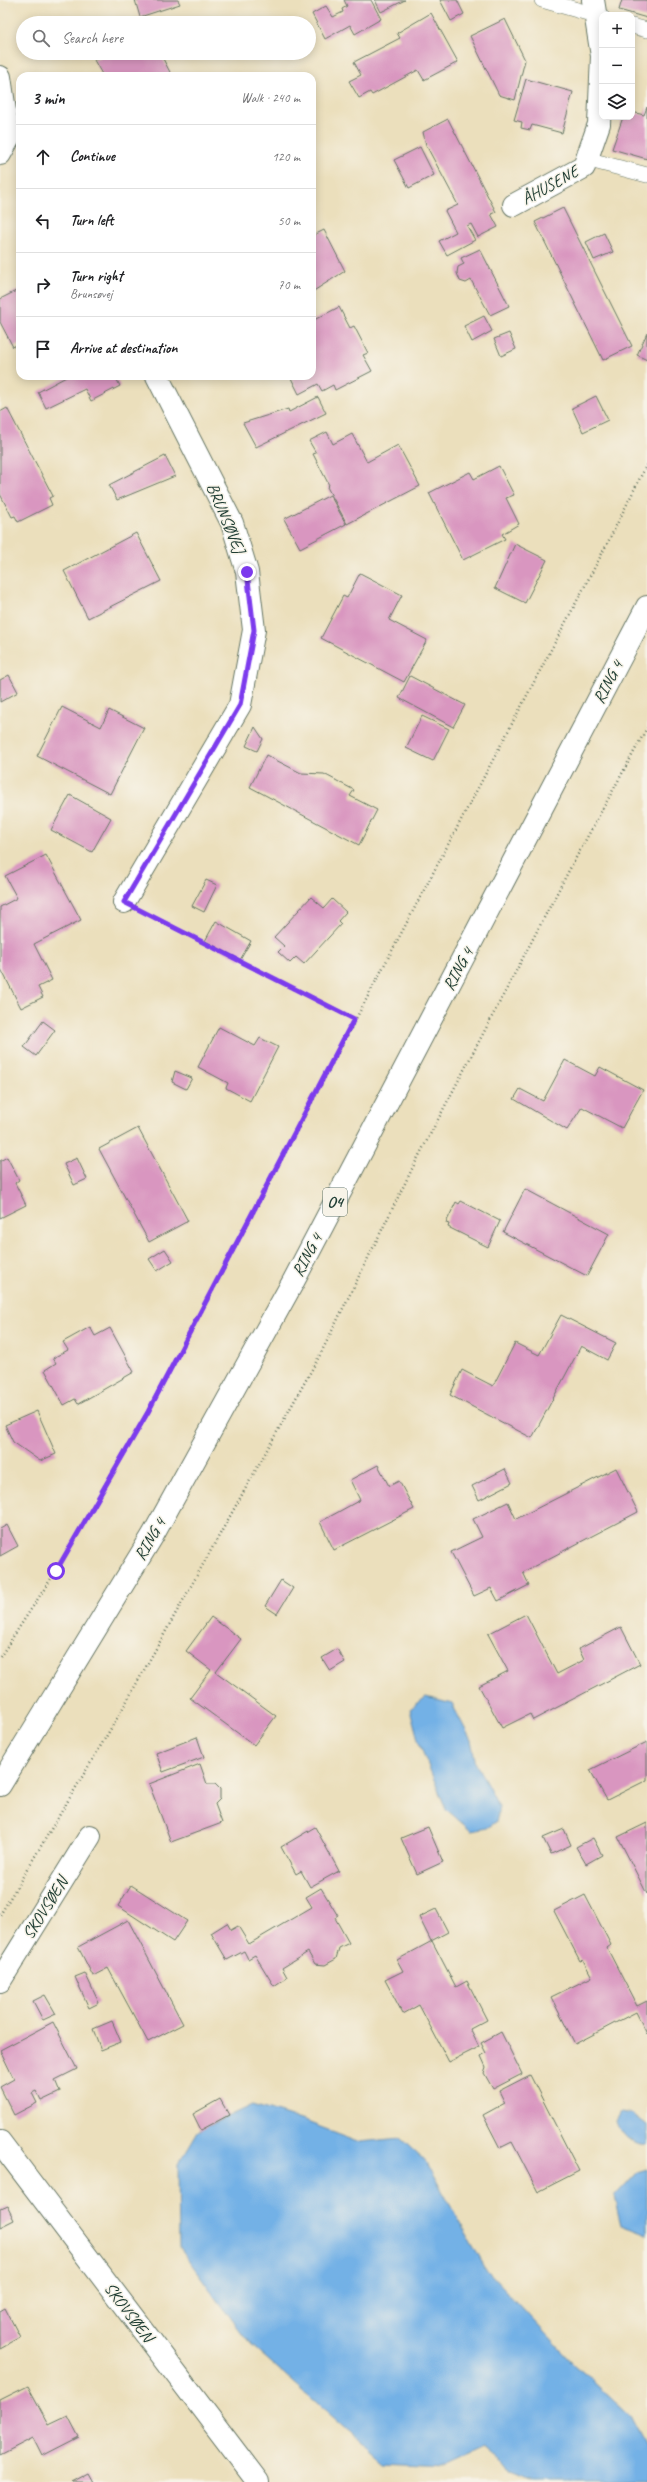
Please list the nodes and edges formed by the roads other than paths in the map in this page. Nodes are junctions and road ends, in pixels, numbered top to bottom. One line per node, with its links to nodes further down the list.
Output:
1 (542, 0): 2 (lane)
2 (597, 11): 7 (street, ÅHUSENE)
3 (635, 27): 4 (lane)
4 (647, 30)
5 (0, 77): 6 (street)
6 (10, 146)
7 (586, 159): 8 (lane); 9 (street, ÅHUSENE)
8 (647, 175)
9 (514, 205)
10 (159, 380): 12 (street, BRUNSØVEJ)
11 (647, 607): 13 (street, RING 4 / O4)
12 (124, 902)
13 (0, 1785)
14 (90, 1836): 15 (street, SKOVSØEN)
15 (0, 1981)
16 (0, 2142): 17 (street, SKOVSØEN)
17 (258, 2482)

